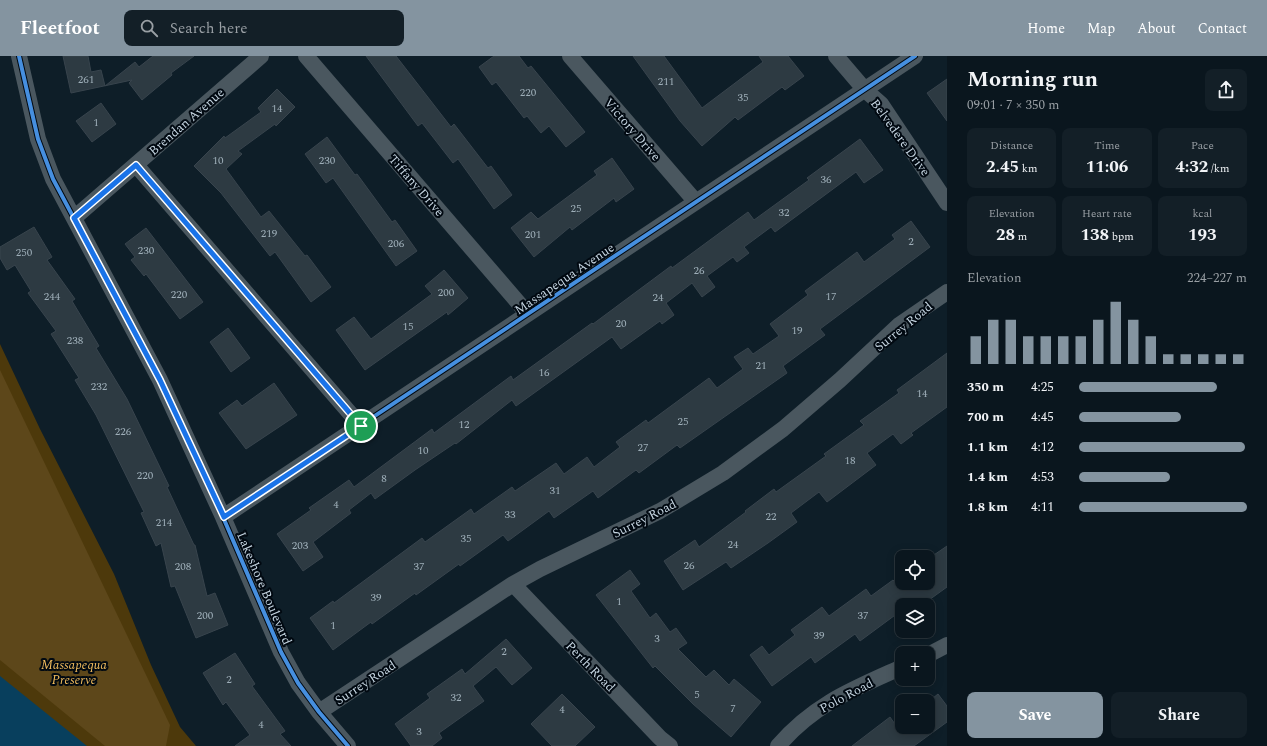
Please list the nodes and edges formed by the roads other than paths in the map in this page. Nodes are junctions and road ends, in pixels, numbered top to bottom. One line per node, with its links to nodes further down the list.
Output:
1 (19, 56): 11 (street, Lakeshore Boulevard)
2 (261, 56): 8 (street, Brendan Avenue)
3 (306, 56): 13 (street, Tiffany Drive)
4 (570, 56): 9 (street, Victory Drive)
5 (836, 56): 7 (street, Belvedere Drive)
6 (915, 56): 7 (street, Massapequa Avenue)
7 (865, 90): 9 (street, Massapequa Avenue); 10 (street, Belvedere Drive)
8 (136, 165): 11 (street, Brendan Avenue); 14 (street)
9 (696, 202): 13 (street, Massapequa Avenue)
10 (947, 202)
11 (74, 218): 15 (street, Lakeshore Boulevard)
12 (947, 292): 16 (street, Surrey Road)
13 (528, 314): 14 (street, Massapequa Avenue)
14 (361, 426): 15 (street, Massapequa Avenue)
15 (224, 517): 20 (street, Lakeshore Boulevard)
16 (513, 584): 20 (street, Surrey Road); 22 (street, Perth Road)
17 (947, 645): 18 (street)
18 (935, 651)
19 (895, 670): 23 (street, Polo Road)
20 (319, 712): 21 (street, Lakeshore Boulevard)
21 (348, 746)
22 (670, 746)
23 (778, 746)

